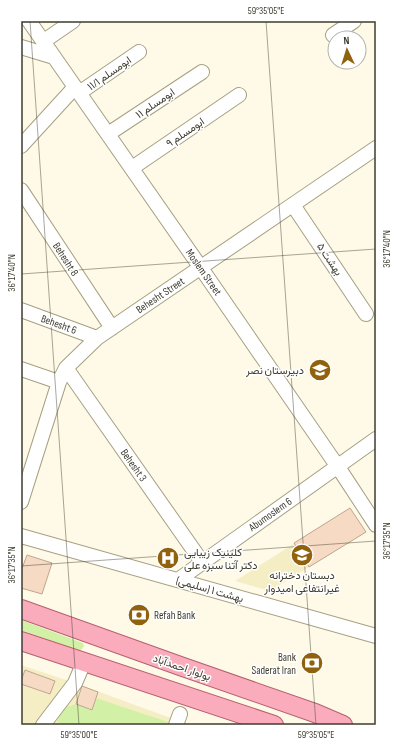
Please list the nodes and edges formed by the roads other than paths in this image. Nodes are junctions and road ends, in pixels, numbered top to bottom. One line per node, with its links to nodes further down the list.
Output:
1 (29, 21): 5 (street, Moslem Street)
2 (73, 21): 5 (street)
3 (354, 21): 4 (street)
4 (341, 30)
5 (44, 41): 8 (street, Moslem Street)
6 (21, 47): 8 (street)
7 (139, 52): 10 (street, ابومسلم ۱۱/۱)
8 (54, 57): 10 (street, Moslem Street)
9 (202, 72): 12 (street, ابومسلم ۱۱)
10 (77, 90): 12 (street, Moslem Street); 13 (street, ابومسلم ۱۱/۱)
11 (239, 95): 15 (street, ابومسلم ۹)
12 (108, 134): 15 (street, Moslem Street)
13 (21, 146)
14 (376, 148): 17 (street, Behesht Street)
15 (132, 168): 18 (street, Moslem Street)
16 (21, 190): 21 (street, Behesht 8)
17 (293, 205): 18 (street, Behesht Street); 20 (street, بهشت ۵)
18 (201, 268): 21 (street, Behesht Street); 27 (street, Moslem Street)
19 (21, 310): 22 (street, Behesht 6)
20 (366, 314)
21 (112, 328): 22 (street, Behesht Street)
22 (97, 338): 23 (street, Behesht Street)
23 (66, 368): 25 (street, Behesht Street); 31 (street, Behesht 3)
24 (21, 369): 25 (street)
25 (59, 382): 28 (street, Behesht Street)
26 (376, 439): 27 (street, Abumoslem 6)
27 (338, 467): 29 (street, Moslem Street); 31 (street, Abumoslem 6)
28 (21, 502)
29 (376, 525)
30 (21, 536): 32 (street, بهشت ۱ (سلیمی))
31 (202, 562): 32 (street, Abumoslem 6)
32 (178, 580): 34 (street, بهشت ۱ (سلیمی))
33 (21, 609): 39 (main road, بولوار احمدآباد)
34 (376, 636)
35 (21, 641): 36 (main road)
36 (84, 662): 37 (street); 38 (main road)
37 (43, 725)
38 (274, 725)
39 (343, 725)

